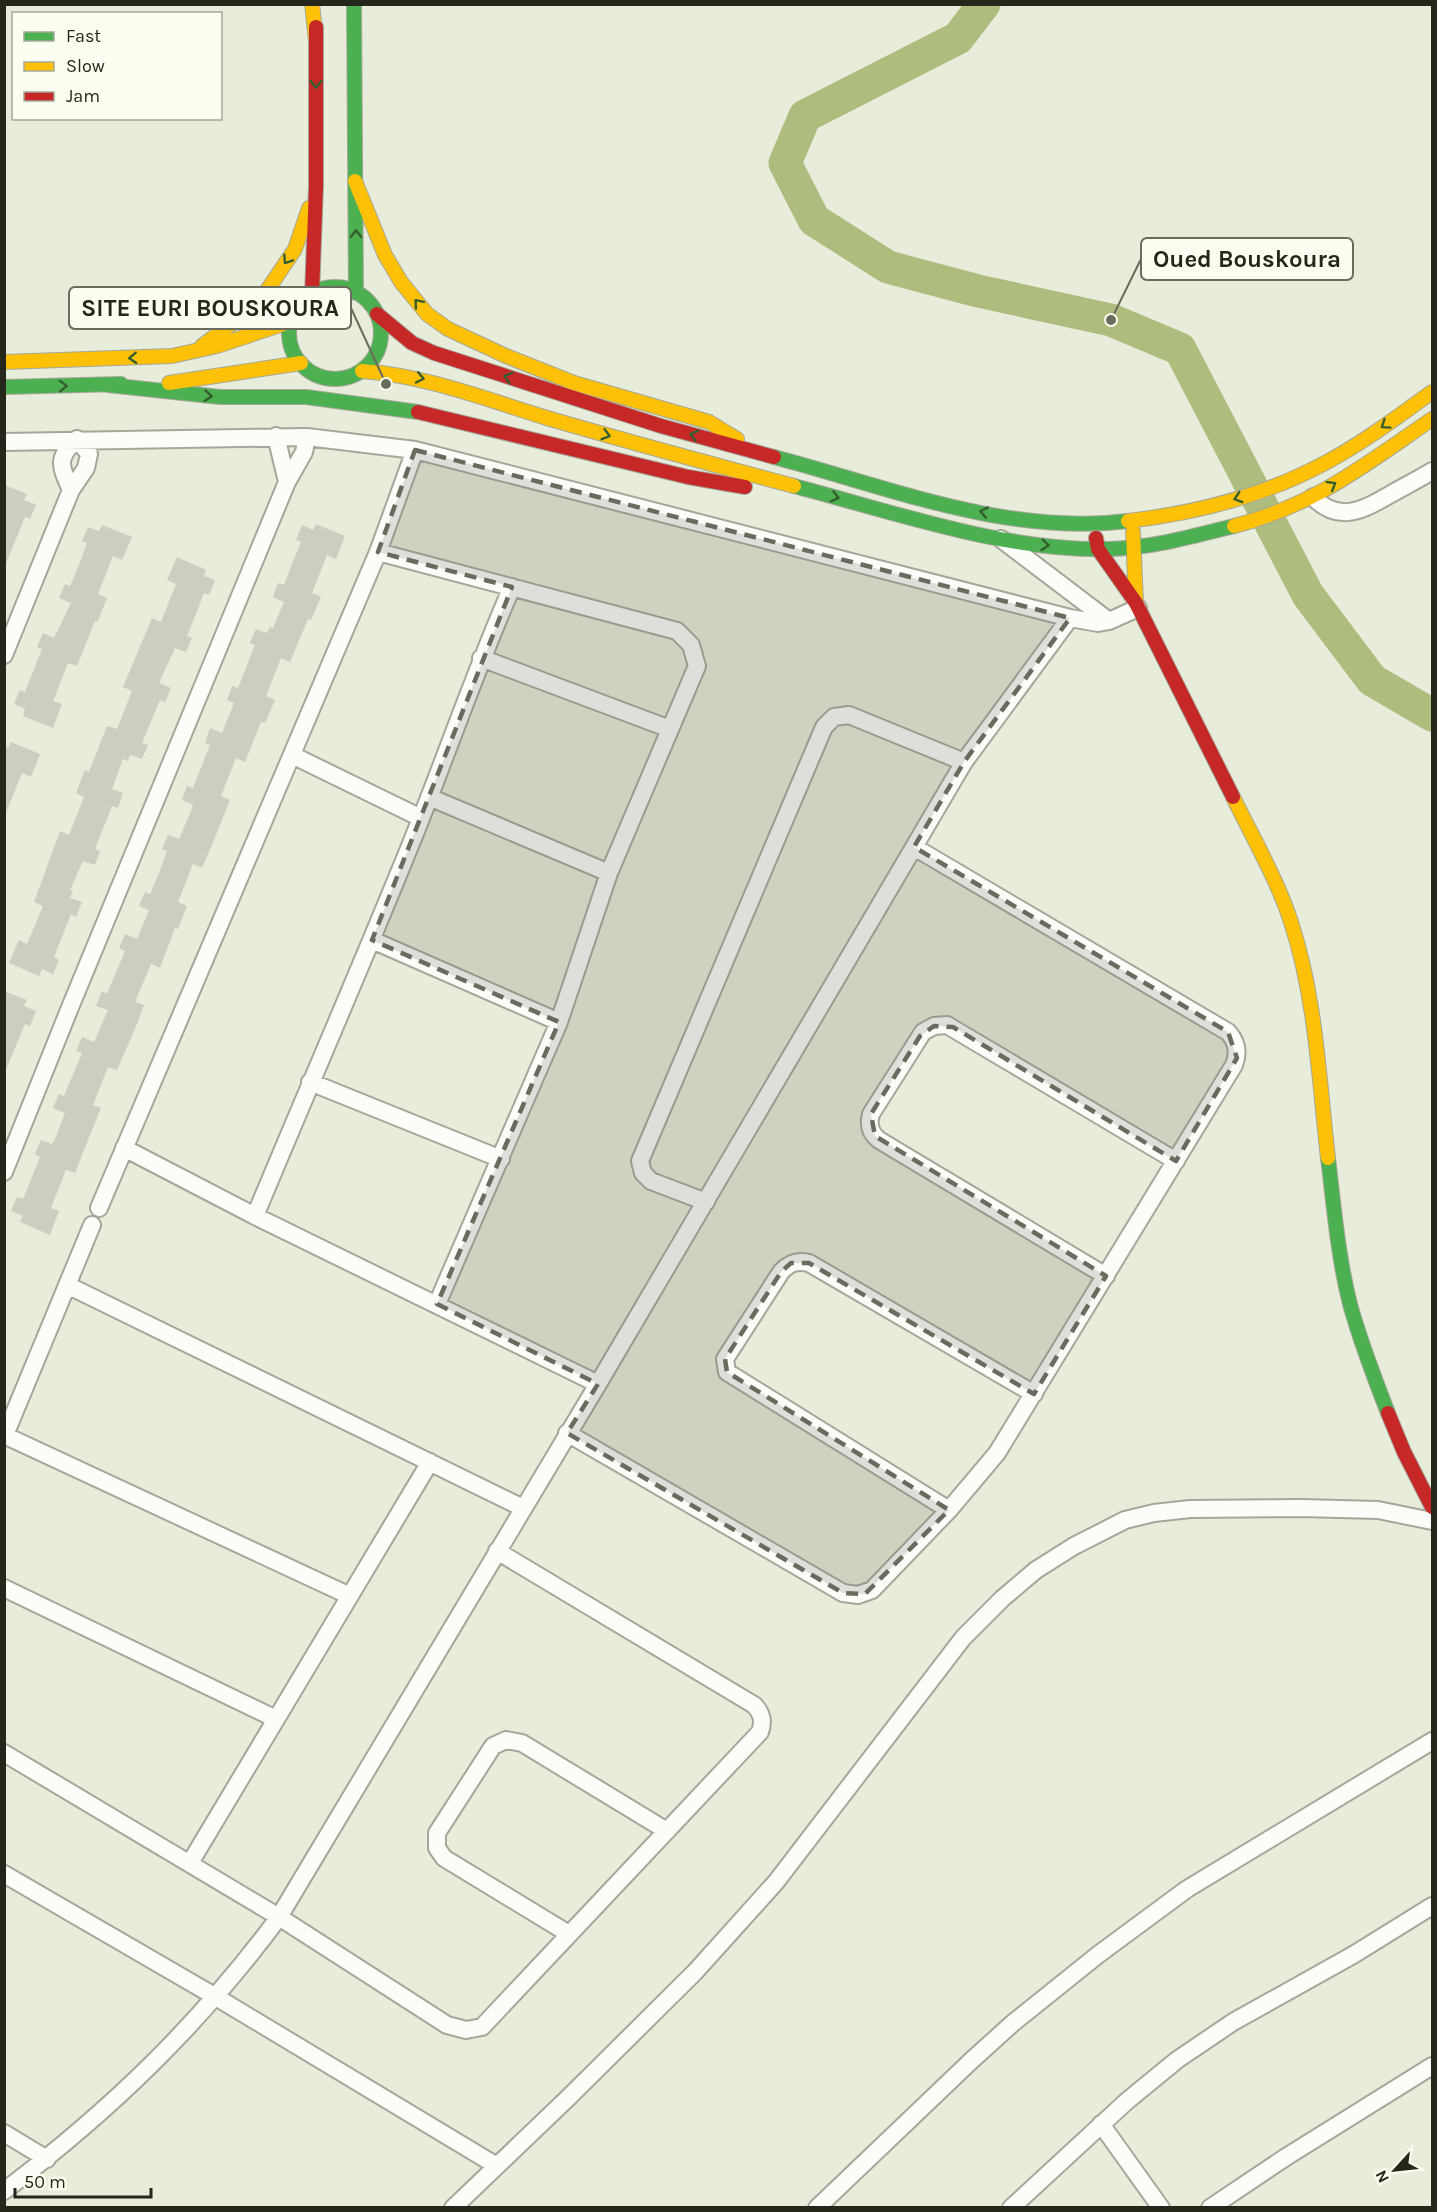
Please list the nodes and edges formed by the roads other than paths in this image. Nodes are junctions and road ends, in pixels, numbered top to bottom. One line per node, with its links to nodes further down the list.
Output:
1 (314, 4): 4 (main road, one-way to 4)
2 (354, 4): 3 (main road)
3 (355, 181): 5 (main road, one-way to 3); 22 (main road, one-way to 3)
4 (316, 186): 6 (main road); 9 (main road, one-way to 9)
5 (356, 292): 6 (main road); 7 (main road)
6 (312, 294): 8 (main road)
7 (377, 314): 12 (main road); 22 (main road, one-way to 7)
8 (292, 321): 9 (main road); 11 (main road)
9 (195, 352): 10 (main road, one-way to 10)
10 (4, 362)
11 (301, 363): 12 (main road); 13 (main road)
12 (362, 371): 26 (main road, one-way to 26)
13 (108, 385): 14 (main road, one-way to 13); 26 (main road, one-way to 26)
14 (4, 387)
15 (1432, 392): 28 (main road, one-way to 28)
16 (1432, 420): 27 (main road, one-way to 16)
17 (276, 436): 18 (street); 19 (street); 24 (street)
18 (306, 436): 21 (street); 24 (street)
19 (77, 439): 20 (street); 25 (street); 25 (street)
20 (4, 442)
21 (416, 450): 33 (street); 36 (street)
22 (756, 452): 29 (main road, one-way to 22)
23 (1432, 471): 27 (street)
24 (287, 482): 53 (street)
25 (71, 490): 38 (street)
26 (813, 491): 30 (main road, one-way to 30)
27 (1313, 497): 31 (main road)
28 (1132, 520): 29 (main road); 31 (main road)
29 (1095, 523): 32 (main road)
30 (1000, 539): 32 (main road, one-way to 32); 37 (street)
31 (1135, 547): 32 (main road); 35 (main road)
32 (1098, 549): 35 (main road)
33 (378, 552): 34 (street); 41 (street)
34 (512, 587): 39 (street); 40 (street)
35 (1137, 605): 37 (street); 66 (main road)
36 (1070, 618): 37 (street); 42 (street)
37 (1109, 621)
38 (4, 655)
39 (481, 658): 40 (street); 43 (street)
40 (670, 729): 46 (street)
41 (292, 755): 44 (street); 50 (street)
42 (964, 762): 45 (street); 54 (street)
43 (429, 797): 44 (street); 46 (street)
44 (421, 818): 47 (street)
45 (914, 847): 52 (street); 54 (street)
46 (609, 873): 48 (street)
47 (372, 939): 48 (street); 49 (street)
48 (559, 1022): 51 (street)
49 (310, 1082): 51 (street); 56 (street)
50 (124, 1148): 55 (street); 56 (street)
51 (501, 1159): 60 (street)
52 (1176, 1161): 58 (street); 58 (street)
53 (4, 1172)
54 (706, 1202): 61 (street)
55 (99, 1208)
56 (255, 1216): 60 (street)
57 (92, 1225): 59 (street)
58 (1106, 1276): 62 (street)
59 (68, 1285): 64 (street); 65 (street)
60 (436, 1304): 61 (street)
61 (598, 1384): 63 (street)
62 (1034, 1394): 68 (street); 68 (street)
63 (567, 1433): 67 (street); 68 (street)
64 (5, 1435): 72 (street)
65 (430, 1462): 67 (street); 72 (street)
66 (1432, 1507)
67 (523, 1508): 70 (street)
68 (949, 1510)
69 (1432, 1521): 87 (street)
70 (497, 1551): 76 (street); 80 (street)
71 (4, 1588): 73 (street)
72 (350, 1596): 73 (street)
73 (276, 1719): 77 (street)
74 (1432, 1741): 90 (street)
75 (4, 1753): 77 (street)
76 (667, 1831): 81 (street); 81 (street)
77 (190, 1863): 80 (street)
78 (4, 1874): 82 (street)
79 (1432, 1906): 84 (street)
80 (279, 1917): 81 (street); 82 (street)
81 (569, 1934)
82 (216, 1997): 86 (street); 87 (street)
83 (1432, 2066): 93 (street)
84 (1101, 2124): 91 (street); 92 (street)
85 (4, 2133): 86 (street)
86 (47, 2159): 88 (street)
87 (497, 2166): 89 (street)
88 (4, 2192)
89 (453, 2208)
90 (817, 2208)
91 (1011, 2208)
92 (1161, 2208)
93 (1210, 2208)

